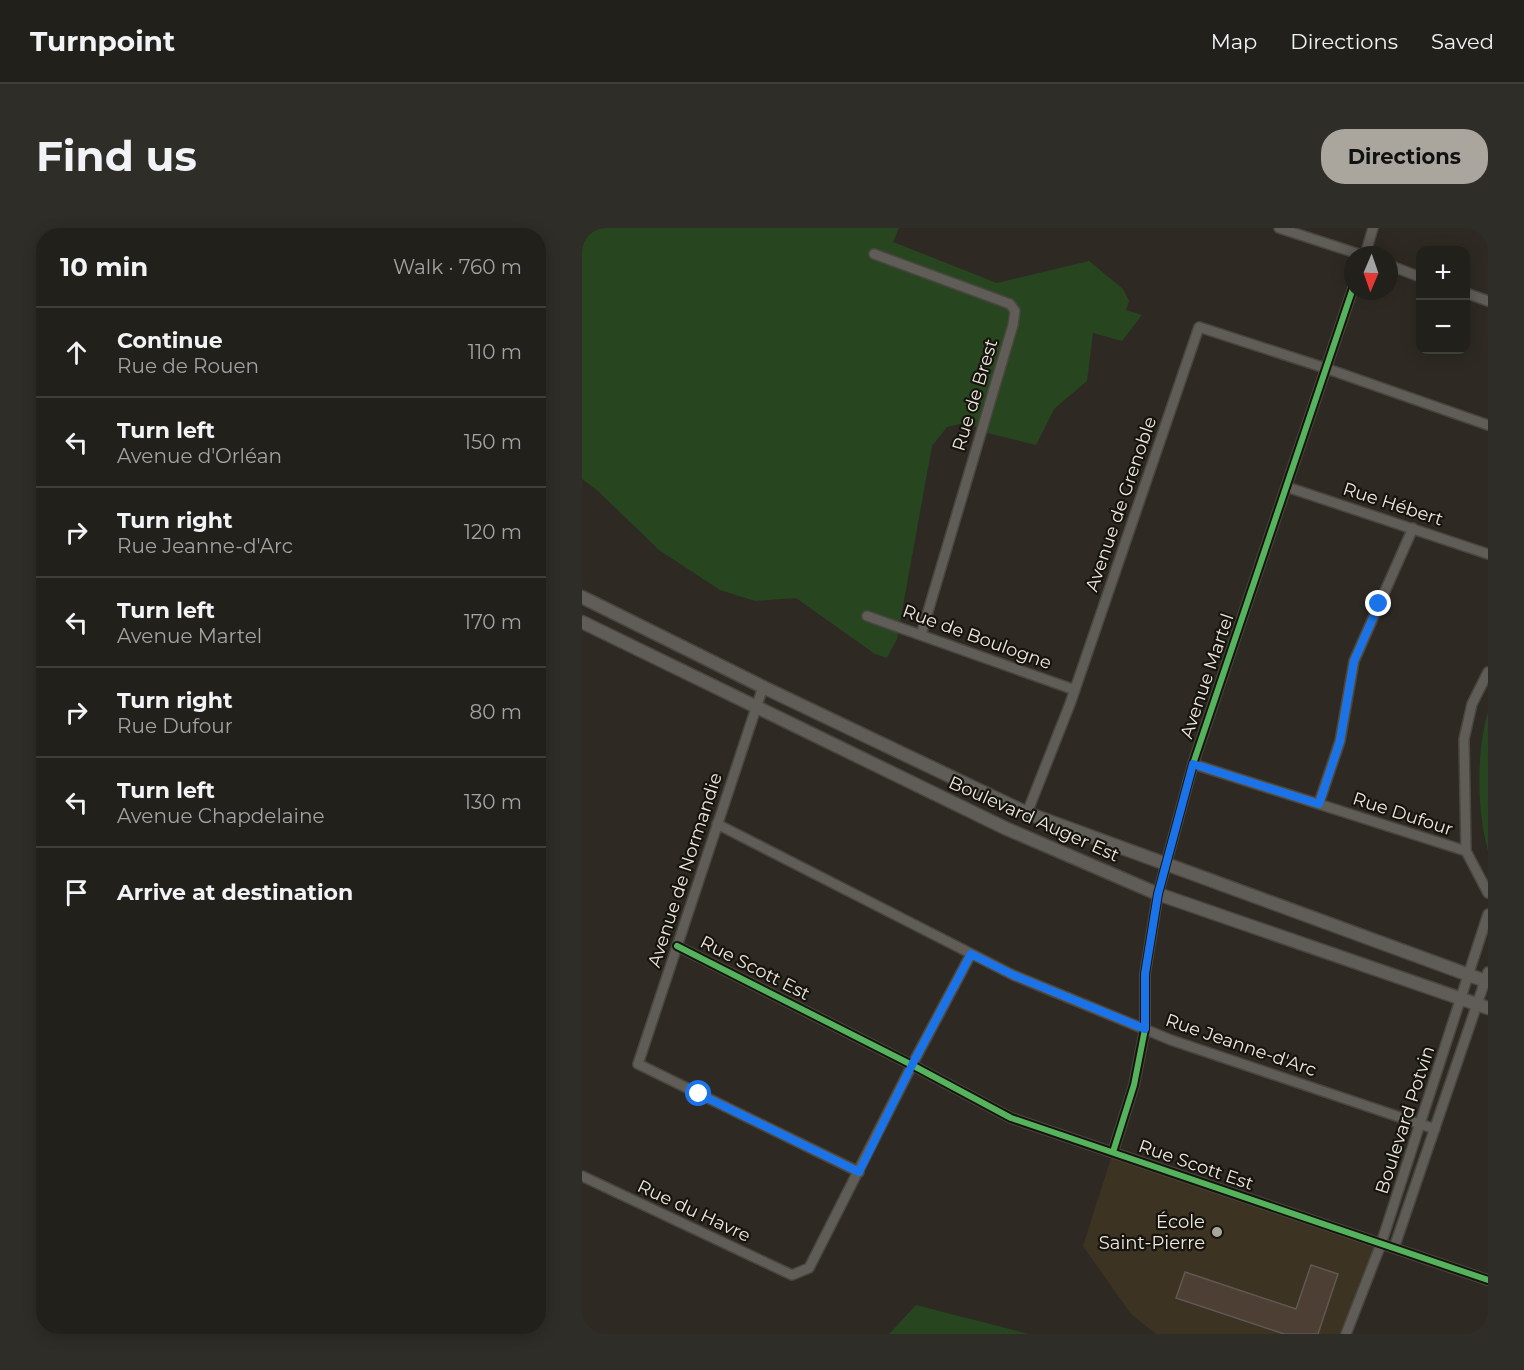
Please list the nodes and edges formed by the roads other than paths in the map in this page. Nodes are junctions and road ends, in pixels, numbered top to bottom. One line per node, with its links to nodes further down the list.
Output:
1 (1280, 228): 4 (street)
2 (1373, 228): 3 (street)
3 (1366, 246)
4 (1344, 249)
5 (874, 254): 19 (street, Rue de Brest)
6 (1398, 268): 7 (street)
7 (1416, 275)
8 (1470, 294): 10 (street)
9 (1349, 300): 11 (street, Avenue Martel)
10 (1488, 301)
11 (1325, 368): 12 (street); 13 (street, Avenue Martel); 22 (street, Avenue de Grenoble)
12 (1488, 425)
13 (1287, 487): 14 (street, Rue Hébert); 24 (street, Avenue Martel)
14 (1413, 528): 15 (street, Rue Hébert); 25 (street)
15 (1488, 554)
16 (582, 597): 21 (main road, Boulevard Auger Est)
17 (867, 616): 19 (street, Rue de Boulogne)
18 (582, 622): 23 (main road, Boulevard Auger Est)
19 (921, 635): 22 (street, Rue de Boulogne)
20 (1488, 672): 28 (street)
21 (763, 687): 23 (street, Avenue de Normandie); 26 (main road, Boulevard Auger Est)
22 (1075, 690): 26 (street, Avenue de Grenoble)
23 (756, 707): 27 (street, Avenue de Normandie); 31 (main road, Boulevard Auger Est)
24 (1193, 764): 25 (street, Rue Dufour); 29 (street, Avenue Martel)
25 (1319, 804): 28 (street, Rue Dufour)
26 (1027, 813): 29 (main road, Boulevard Auger Est)
27 (717, 824): 33 (street, Avenue de Normandie); 34 (street, Rue Jeanne-d'Arc)
28 (1466, 851): 30 (street)
29 (1166, 864): 31 (street, Avenue Martel); 35 (main road, Boulevard Auger Est)
30 (1488, 893)
31 (1158, 894): 37 (main road, Boulevard Auger Est); 39 (street, Avenue Martel)
32 (1488, 915): 35 (street, Boulevard Potvin)
33 (677, 946): 40 (street, Rue Scott Est); 44 (street, Avenue de Normandie)
34 (971, 954): 39 (street, Rue Jeanne-d'Arc); 40 (street)
35 (1469, 975): 36 (main road, Boulevard Auger Est); 37 (street, Boulevard Potvin)
36 (1487, 978): 38 (street, Boulevard Potvin)
37 (1461, 998): 38 (main road, Boulevard Auger Est); 41 (street, Boulevard Potvin)
38 (1483, 1006): 42 (street, Boulevard Potvin)
39 (1145, 1029): 41 (street, Rue Jeanne-d'Arc); 43 (street, Avenue Martel)
40 (912, 1065): 43 (street, Rue Scott Est); 44 (street)
41 (1422, 1124): 42 (street, Rue Jeanne-d'Arc); 46 (street, Boulevard Potvin)
42 (1435, 1129): 47 (street, Boulevard Potvin)
43 (1113, 1152): 46 (street, Rue Scott Est)
44 (859, 1172): 45 (street, Rue du Havre)
45 (582, 1176)
46 (1381, 1244): 47 (street, Rue Scott Est); 49 (street, Boulevard Potvin)
47 (1394, 1248): 48 (street, Rue Scott Est)
48 (1488, 1280)
49 (1346, 1334)

